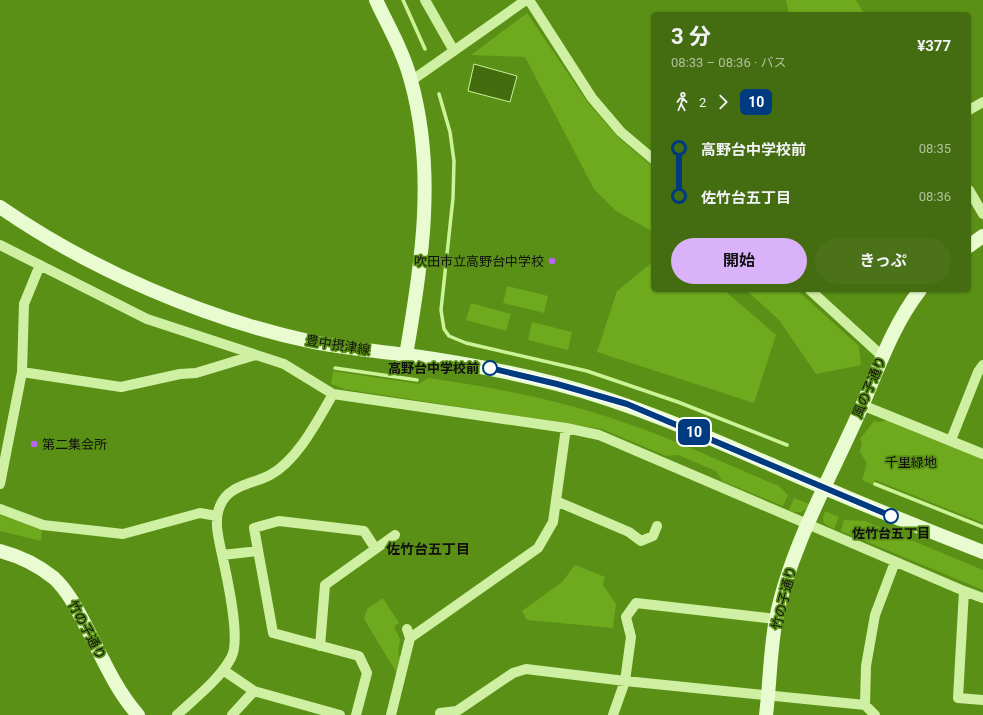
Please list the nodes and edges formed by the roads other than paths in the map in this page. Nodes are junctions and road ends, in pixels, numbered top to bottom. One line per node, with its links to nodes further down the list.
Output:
1 (376, 0): 6 (street)
2 (425, 0): 5 (street)
3 (526, 0): 5 (street)
4 (529, 0): 9 (street)
5 (454, 51): 6 (street)
6 (412, 81): 20 (street)
7 (983, 102): 8 (street)
8 (971, 109)
9 (651, 157)
10 (971, 193): 12 (street)
11 (1, 209): 20 (street, 豊中摂津線)
12 (983, 214)
13 (983, 236): 15 (street)
14 (0, 245): 16 (street)
15 (971, 245)
16 (40, 265): 19 (street); 23 (street)
17 (812, 292): 21 (street)
18 (918, 292): 21 (street, 風の子通り)
19 (255, 355): 23 (street); 24 (street)
20 (406, 355): 30 (street, 豊中摂津線)
21 (882, 356): 25 (street, 風の子通り)
22 (983, 366): 27 (street)
23 (22, 372): 29 (street)
24 (333, 394): 26 (street); 33 (street)
25 (862, 405): 27 (street); 30 (street, 風の子通り)
26 (566, 428): 31 (street); 34 (street)
27 (951, 440): 28 (street)
28 (983, 454)
29 (0, 484)
30 (824, 487): 34 (street, 竹の子通り); 40 (street, 豊中摂津線)
31 (556, 501): 35 (street); 59 (street)
32 (0, 509): 33 (street)
33 (217, 516): 41 (street)
34 (808, 524): 42 (street); 45 (street, 竹の子通り)
35 (657, 526)
36 (395, 535): 37 (street)
37 (375, 548): 38 (street); 46 (street)
38 (258, 550): 41 (street); 46 (street)
39 (0, 551): 54 (street, 竹の子通り)
40 (983, 552)
41 (222, 555): 47 (street)
42 (895, 562): 43 (street); 52 (street)
43 (964, 591): 44 (street); 51 (street)
44 (983, 598)
45 (776, 619): 48 (street); 50 (street, 竹の子通り)
46 (320, 646): 58 (street)
47 (223, 670): 49 (street); 55 (street)
48 (625, 681): 50 (street); 53 (street); 60 (street)
49 (254, 691): 56 (street); 57 (street)
50 (768, 696): 52 (street); 61 (street, 竹の子通り)
51 (983, 700)
52 (865, 705): 62 (street)
53 (440, 713)
54 (138, 715)
55 (177, 715)
56 (232, 715)
57 (340, 715)
58 (356, 715)
59 (391, 715)
60 (613, 715)
61 (766, 715)
62 (875, 715)

